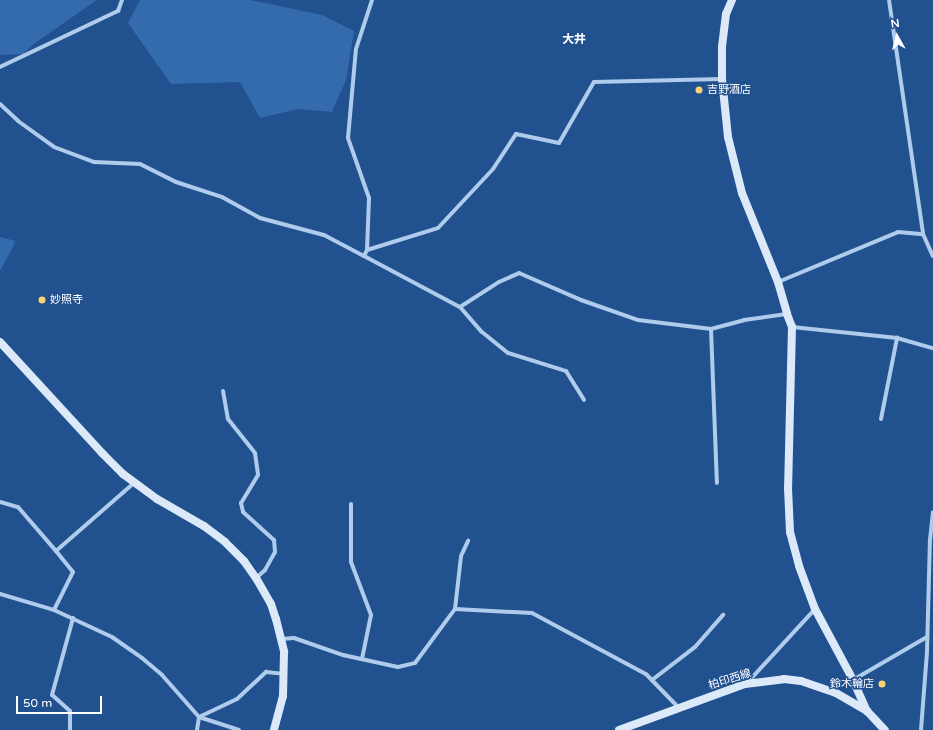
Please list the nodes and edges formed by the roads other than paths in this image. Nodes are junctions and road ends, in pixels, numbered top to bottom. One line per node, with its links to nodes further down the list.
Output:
1 (122, 0): 5 (street)
2 (372, 0): 9 (street)
3 (732, 0): 6 (street)
4 (889, 0): 8 (street)
5 (0, 67)
6 (722, 79): 9 (street); 12 (street)
7 (0, 104): 10 (street)
8 (923, 234): 11 (street); 12 (street)
9 (367, 250): 10 (street)
10 (364, 256): 13 (street)
11 (933, 256)
12 (778, 282): 14 (street)
13 (460, 307): 16 (street); 21 (street)
14 (787, 314): 15 (street); 16 (street)
15 (792, 327): 17 (street); 34 (street)
16 (712, 329): 24 (street)
17 (897, 338): 19 (street); 22 (street)
18 (0, 342): 23 (street)
19 (933, 348)
20 (223, 391): 31 (street)
21 (584, 400)
22 (881, 418)
23 (134, 483): 30 (street); 31 (street)
24 (717, 483)
25 (0, 502): 30 (street)
26 (351, 504): 42 (street)
27 (933, 512): 28 (street)
28 (932, 539): 38 (street)
29 (468, 541): 33 (street)
30 (56, 551): 35 (street)
31 (256, 578): 39 (street)
32 (0, 594): 35 (street)
33 (455, 609): 42 (street); 44 (street)
34 (815, 609): 45 (street); 46 (street)
35 (54, 610): 37 (street)
36 (724, 615): 44 (street)
37 (73, 618): 49 (street); 50 (street)
38 (927, 637): 40 (street); 45 (street)
39 (281, 639): 42 (street); 43 (street)
40 (927, 652): 41 (street); 56 (street)
41 (933, 654)
42 (362, 659)
43 (284, 674): 49 (street); 53 (street)
44 (652, 680): 47 (street)
45 (853, 680): 48 (street)
46 (745, 684): 47 (street, 柏印西線); 48 (street, 柏印西線)
47 (679, 708): 54 (street, 柏印西線)
48 (867, 711): 55 (street, 柏印西線)
49 (199, 717): 51 (street); 52 (street)
50 (70, 730)
51 (197, 730)
52 (239, 730)
53 (274, 730)
54 (619, 730)
55 (885, 730)
56 (920, 730)

